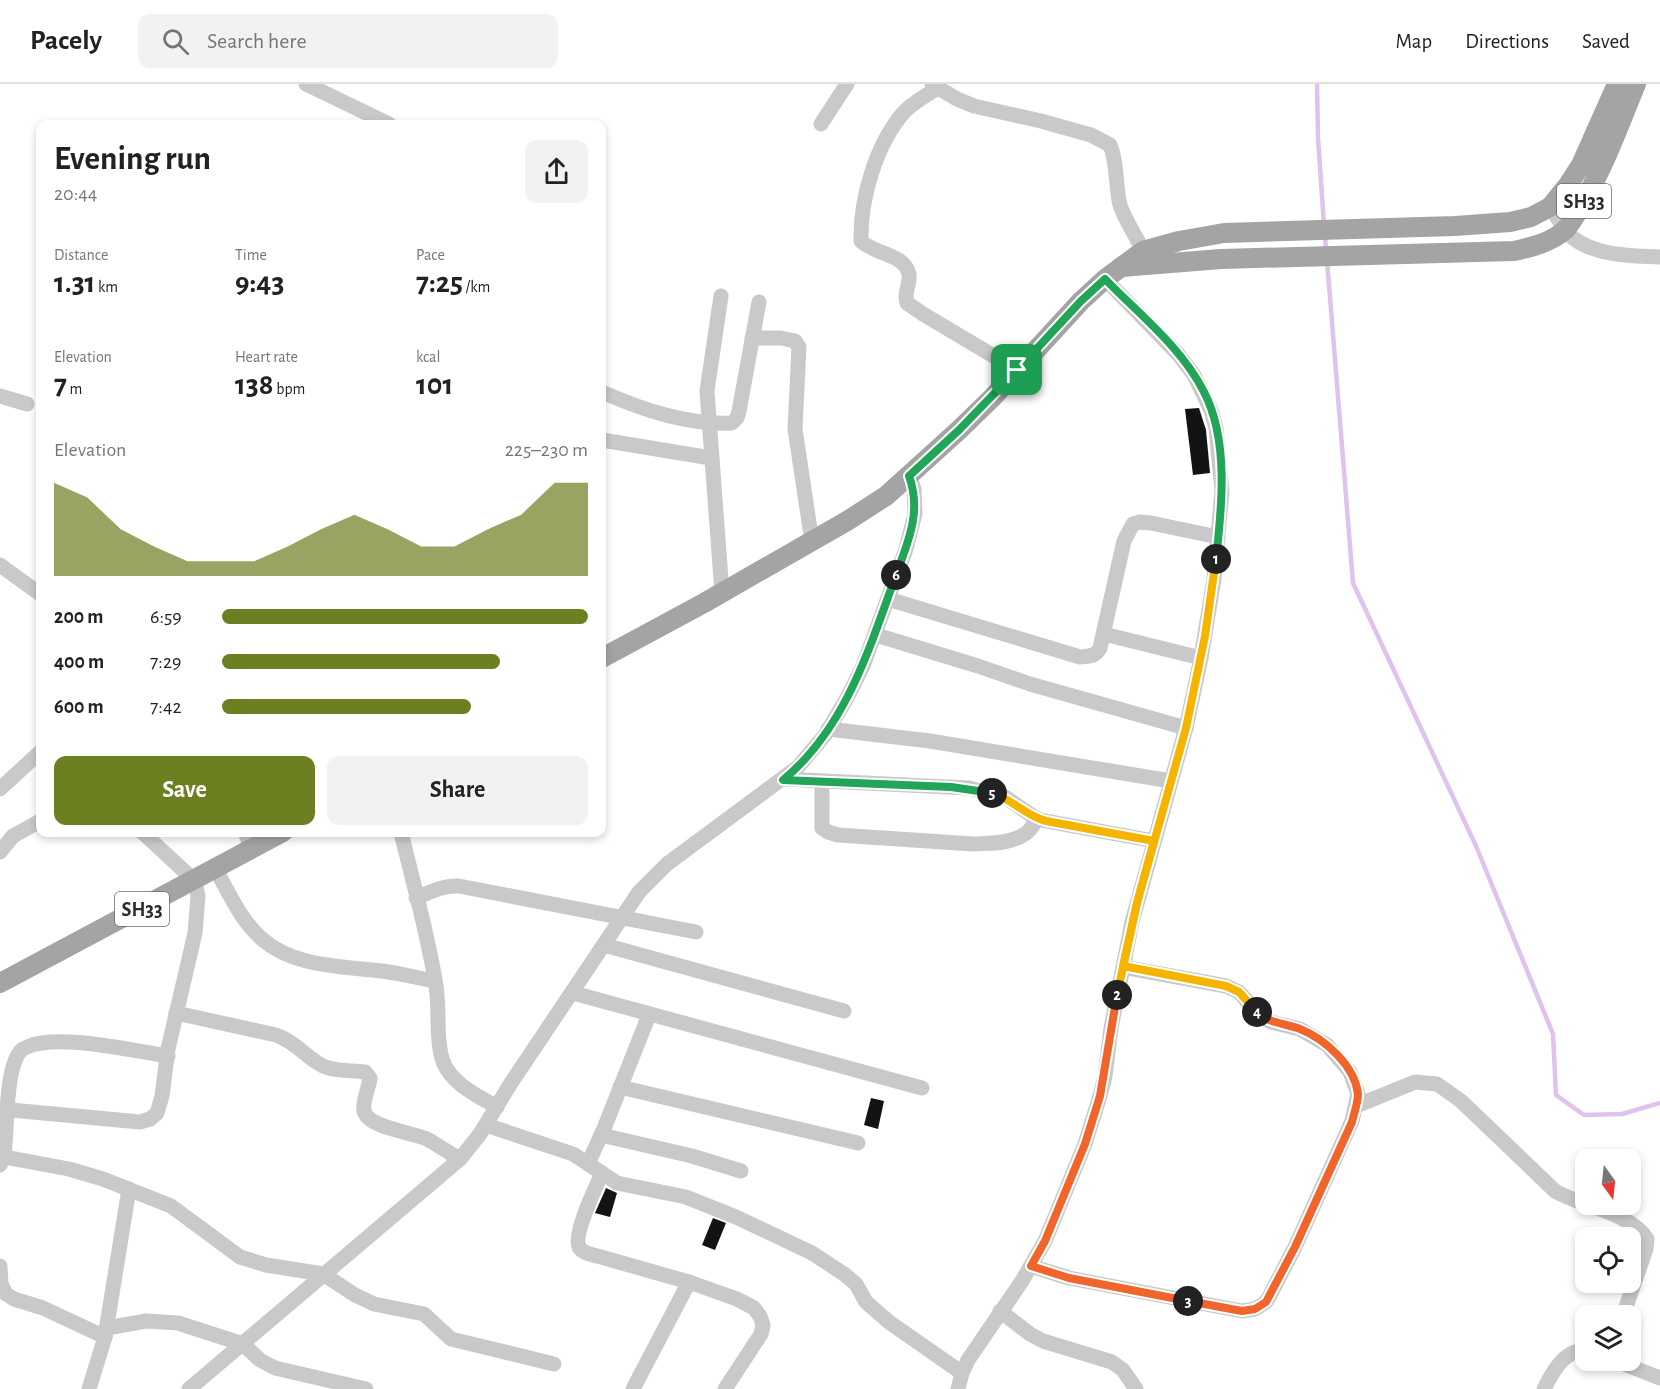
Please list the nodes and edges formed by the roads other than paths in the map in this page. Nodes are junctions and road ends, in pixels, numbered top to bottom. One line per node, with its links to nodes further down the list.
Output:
1 (306, 84): 6 (street)
2 (847, 84): 7 (street)
3 (1617, 84): 8 (main road, SH33)
4 (1636, 84): 9 (main road, SH33)
5 (934, 86): 10 (street); 17 (street)
6 (381, 120)
7 (821, 124)
8 (1550, 207): 9 (street); 10 (main road, SH33)
9 (1566, 229): 11 (street); 12 (main road, SH33)
10 (1143, 251): 12 (main road, SH33)
11 (1660, 257)
12 (1121, 267): 13 (main road, SH33)
13 (1105, 279): 17 (main road, SH33); 25 (street)
14 (721, 296): 21 (street)
15 (759, 302): 16 (street)
16 (752, 338): 21 (street); 26 (street)
17 (1017, 370): 24 (main road, SH33)
18 (606, 394): 21 (street)
19 (0, 396): 20 (street)
20 (27, 404)
21 (709, 424): 23 (street)
22 (606, 441): 23 (street)
23 (711, 458): 29 (street)
24 (909, 476): 26 (main road, SH33); 30 (street)
25 (1218, 537): 31 (street); 34 (street)
26 (812, 542): 29 (main road, SH33)
27 (0, 564): 28 (street)
28 (36, 591)
29 (722, 593): 33 (main road, SH33)
30 (888, 599): 31 (street); 32 (street)
31 (1104, 634): 34 (street)
32 (876, 635): 35 (street); 36 (street)
33 (606, 656)
34 (1201, 658): 35 (street)
35 (1186, 728): 40 (street)
36 (828, 729): 38 (street); 40 (street)
37 (36, 756): 41 (street)
38 (783, 780): 39 (street); 53 (street)
39 (822, 781): 42 (street); 42 (street)
40 (1171, 781): 48 (street)
41 (0, 789)
42 (1037, 819): 48 (street)
43 (36, 823): 49 (street)
44 (147, 837): 51 (street)
45 (264, 837): 47 (main road, SH33)
46 (402, 837): 52 (street)
47 (248, 841): 50 (main road, SH33)
48 (1154, 841): 56 (street)
49 (0, 852)
50 (216, 870): 51 (main road, SH33); 57 (street)
51 (195, 881): 58 (main road, SH33); 61 (street)
52 (416, 898): 53 (street); 57 (street)
53 (622, 917): 54 (street); 55 (street)
54 (696, 932)
55 (604, 945): 59 (street); 60 (street)
56 (1123, 966): 66 (street); 79 (street)
57 (435, 981): 67 (street)
58 (0, 983)
59 (573, 993): 62 (street); 67 (street)
60 (844, 1011)
61 (176, 1013): 63 (street); 73 (street)
62 (649, 1015): 64 (street); 65 (street)
63 (168, 1056): 68 (street); 68 (street)
64 (620, 1087): 70 (street); 71 (street)
65 (922, 1088)
66 (1356, 1106): 79 (street); 83 (street)
67 (497, 1107): 69 (street)
68 (4, 1109): 72 (street)
69 (486, 1125): 73 (street); 74 (street)
70 (601, 1135): 74 (street); 75 (street)
71 (858, 1143)
72 (1, 1159): 77 (street)
73 (460, 1159): 80 (street)
74 (588, 1164): 76 (street)
75 (741, 1171)
76 (602, 1173): 81 (street); 90 (street)
77 (129, 1189): 80 (street); 85 (street)
78 (0, 1266): 82 (street)
79 (1031, 1266): 84 (street)
80 (322, 1274): 86 (street); 88 (street)
81 (689, 1282): 95 (street); 96 (street)
82 (1, 1284): 85 (street)
83 (1627, 1305)
84 (1000, 1311): 90 (street); 98 (street)
85 (106, 1333): 86 (street); 92 (street)
86 (243, 1344): 93 (street); 94 (street)
87 (1575, 1352): 99 (street)
88 (554, 1364)
89 (1641, 1370): 91 (street)
90 (962, 1373): 97 (street)
91 (1660, 1378)
92 (88, 1389)
93 (189, 1389)
94 (366, 1389)
95 (633, 1389)
96 (725, 1389)
97 (958, 1389)
98 (1136, 1389)
99 (1544, 1389)

